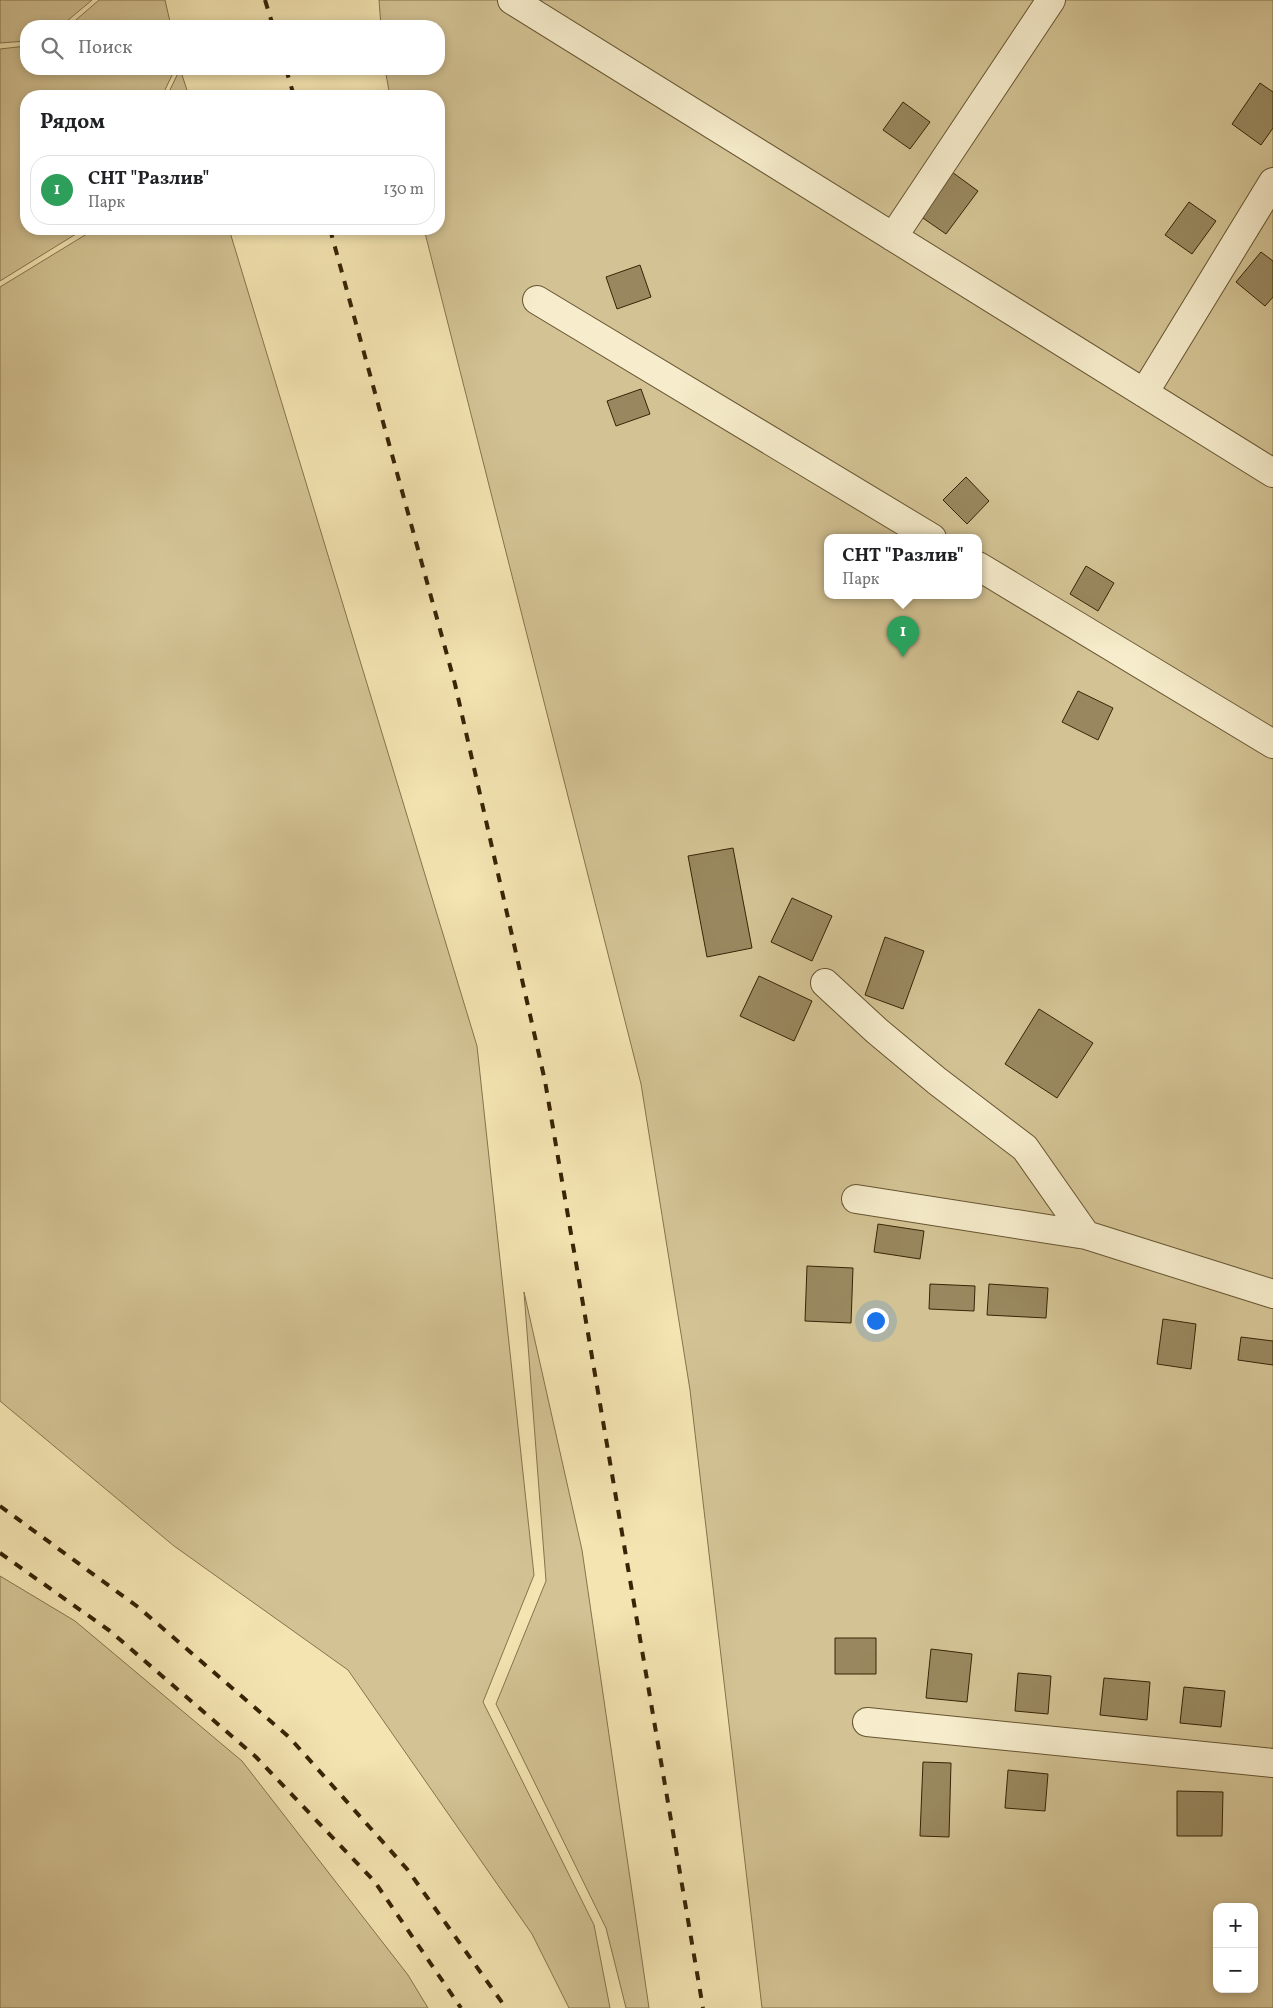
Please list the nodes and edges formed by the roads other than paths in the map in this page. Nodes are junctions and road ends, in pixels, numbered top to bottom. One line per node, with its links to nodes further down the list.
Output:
1 (512, 0): 4 (lane)
2 (1051, 0): 4 (lane)
3 (1273, 182): 6 (lane)
4 (894, 237): 6 (lane)
5 (537, 300): 8 (lane)
6 (1144, 393): 7 (lane)
7 (1273, 473)
8 (925, 534)
9 (982, 568): 10 (lane)
10 (1273, 744)
11 (825, 983): 13 (lane)
12 (856, 1199): 13 (lane)
13 (1086, 1235): 14 (lane)
14 (1273, 1294)
15 (867, 1722): 16 (lane)
16 (1273, 1763)

